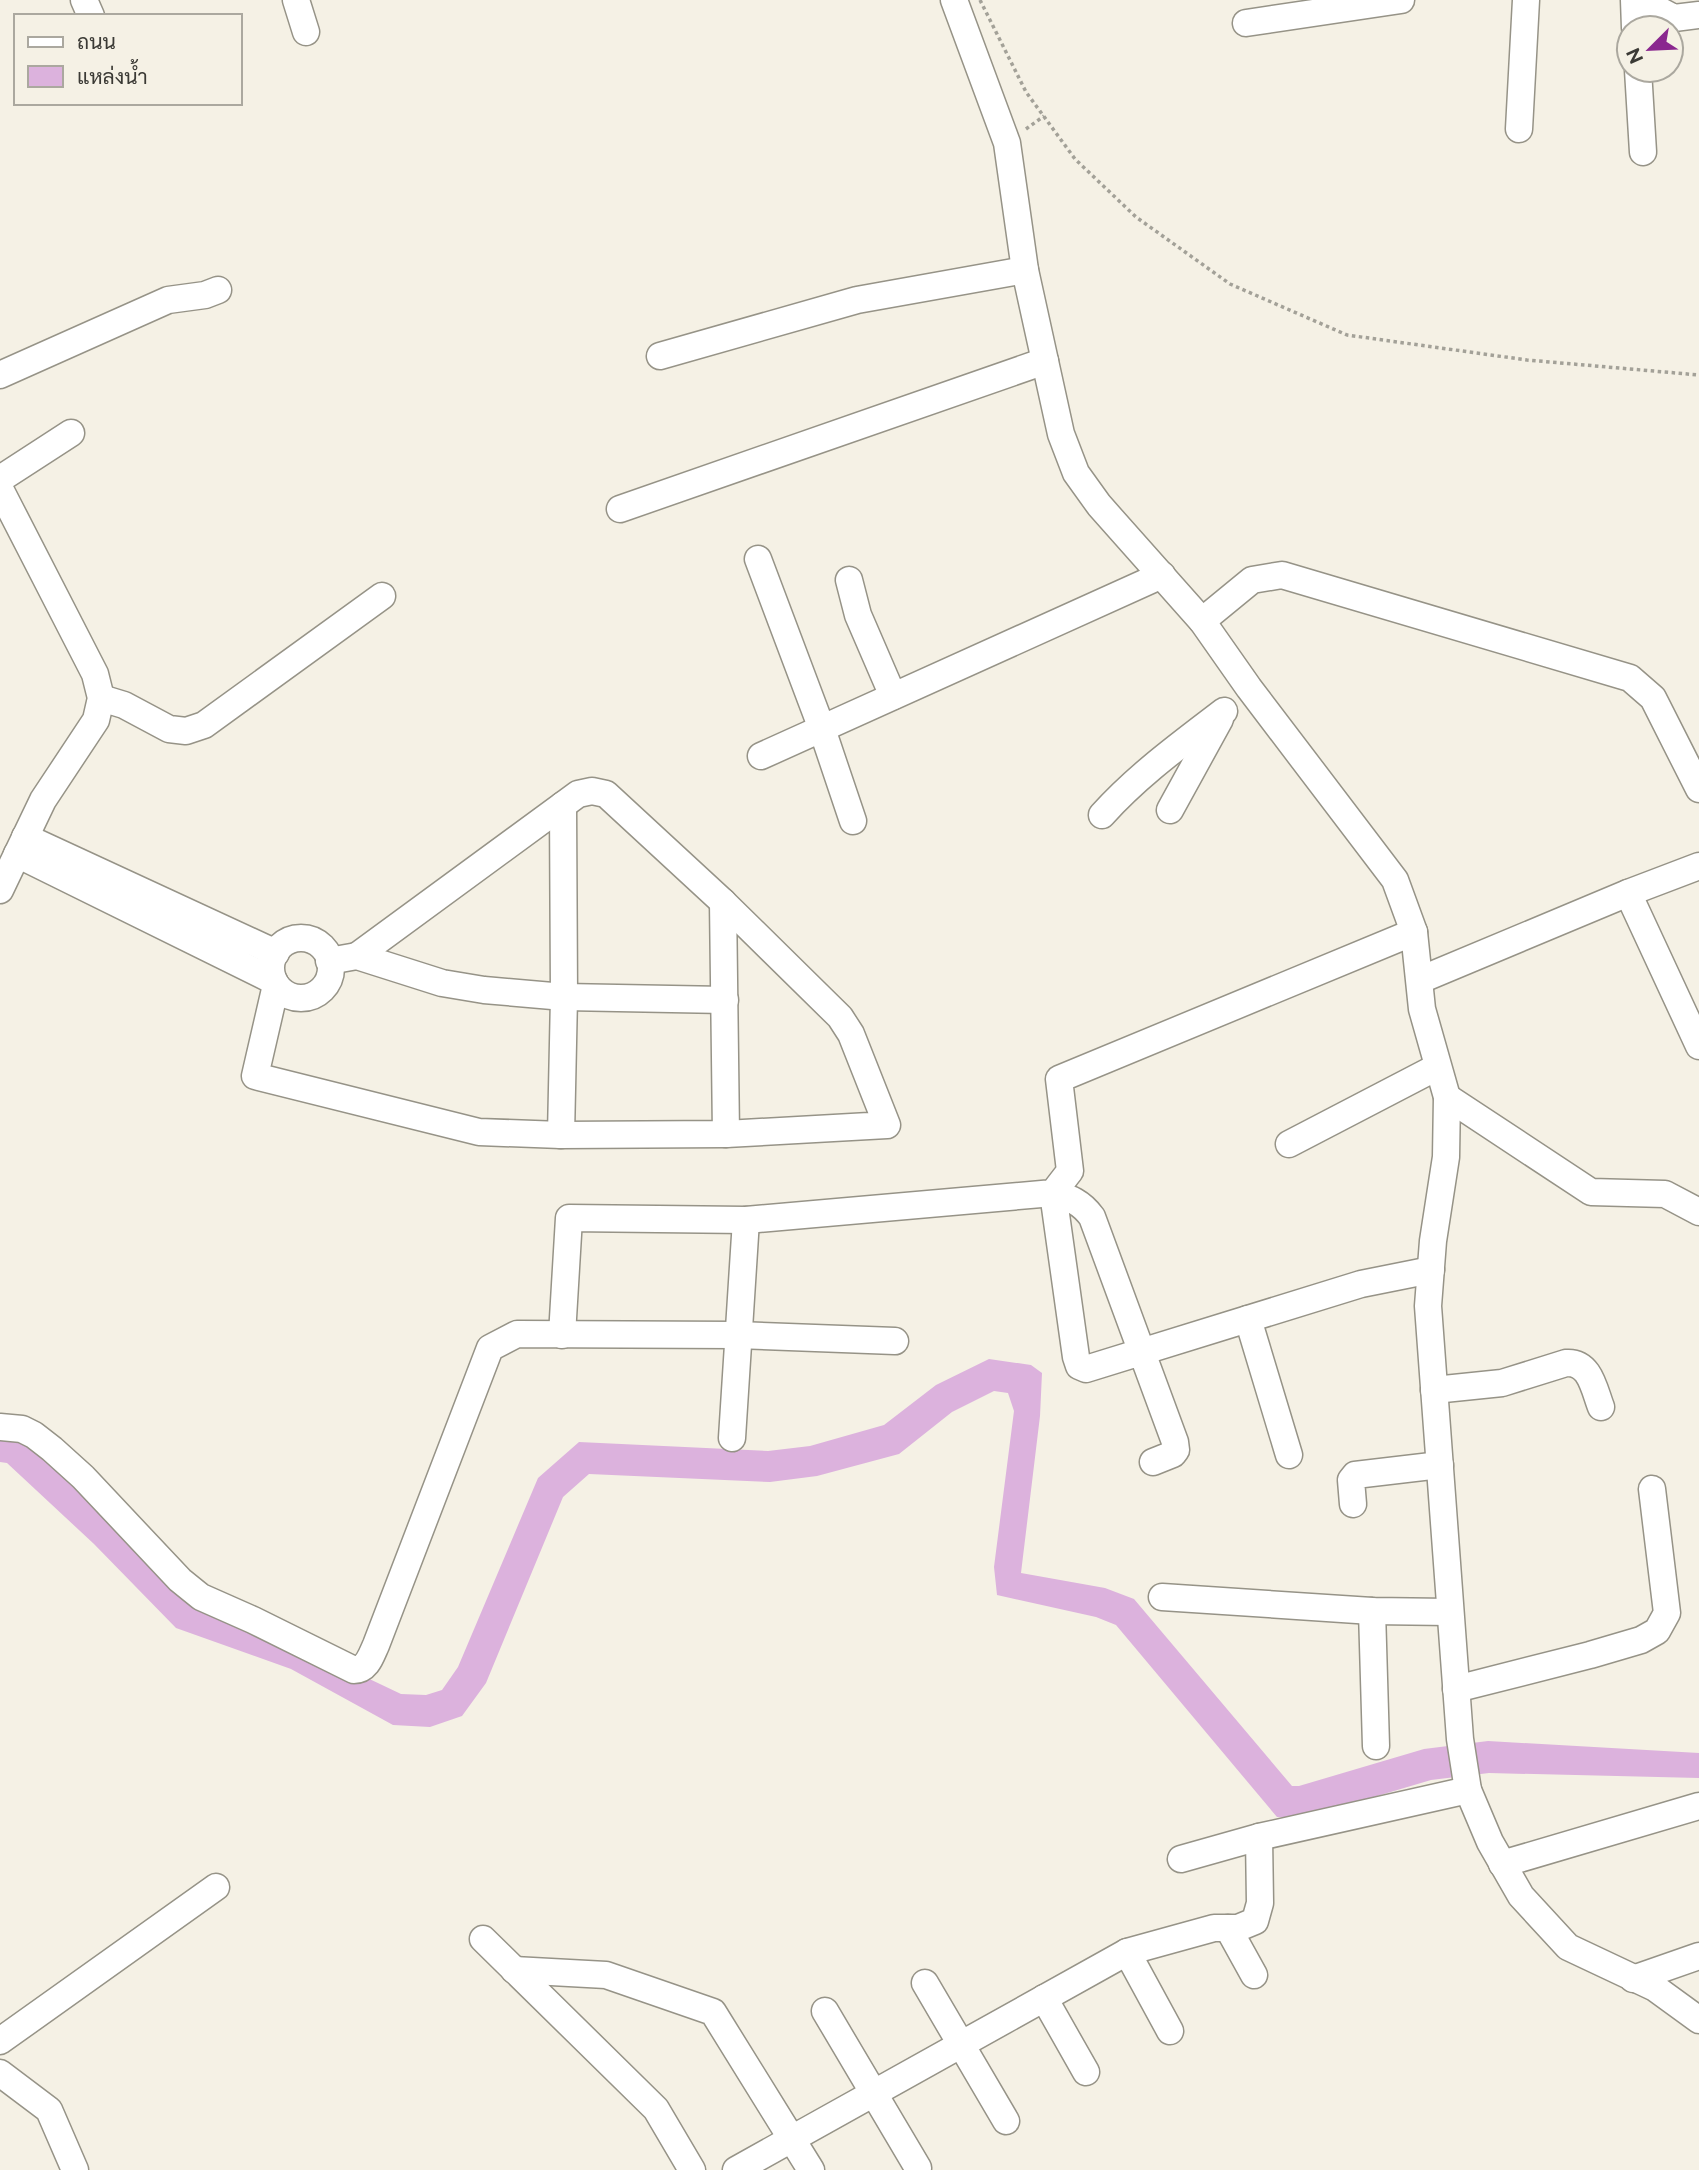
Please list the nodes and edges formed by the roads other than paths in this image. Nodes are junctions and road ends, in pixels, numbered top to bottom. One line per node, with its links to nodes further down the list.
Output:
1 (296, 0): 8 (street)
2 (954, 0): 12 (street)
3 (1401, 0): 7 (street)
4 (1526, 0): 10 (street)
5 (1640, 0): 6 (street)
6 (1699, 15)
7 (1247, 23)
8 (306, 32)
9 (1639, 84): 11 (street)
10 (1519, 129)
11 (1643, 152)
12 (1024, 270): 14 (street); 15 (street)
13 (218, 290): 16 (street)
14 (660, 356)
15 (1045, 361): 20 (street); 22 (street)
16 (0, 375)
17 (71, 433): 18 (street)
18 (0, 479)
19 (0, 489): 28 (street)
20 (620, 509)
21 (758, 559): 30 (street)
22 (1162, 575): 25 (street); 27 (street)
23 (849, 580): 27 (street)
24 (382, 596): 28 (street)
25 (1202, 621): 26 (street); 32 (street)
26 (1249, 688): 29 (street); 42 (street)
27 (893, 696): 30 (street)
28 (101, 698): 37 (street)
29 (1224, 711): 34 (street); 35 (street)
30 (822, 729): 31 (street); 36 (street)
31 (761, 757)
32 (1699, 789)
33 (563, 805): 41 (street); 44 (street); 48 (street)
34 (1170, 810)
35 (1102, 815)
36 (853, 821)
37 (21, 846): 39 (street); 43 (street); 47 (street)
38 (1699, 866): 40 (street)
39 (0, 890)
40 (1628, 893): 46 (street); 50 (street)
41 (723, 902): 49 (street); 53 (street)
42 (1414, 932): 46 (street); 56 (street)
43 (276, 953): 45 (street); 47 (street)
44 (357, 956): 45 (street); 48 (street)
45 (329, 961): 47 (street)
46 (1420, 980): 51 (street)
47 (275, 983): 54 (street)
48 (564, 997): 49 (street); 54 (street)
49 (725, 1000): 53 (street)
50 (1699, 1046)
51 (1437, 1067): 52 (street); 55 (street)
52 (1447, 1097): 57 (street); 59 (street)
53 (726, 1134): 54 (street)
54 (561, 1135)
55 (1289, 1144)
56 (1053, 1193): 58 (street); 64 (street); 64 (street)
57 (1699, 1212)
58 (746, 1220): 61 (street); 62 (street)
59 (1431, 1270): 60 (street); 65 (street)
60 (1248, 1320): 64 (street); 69 (street)
61 (562, 1335): 62 (street); 67 (street)
62 (737, 1335): 63 (street); 68 (street)
63 (895, 1341)
64 (1143, 1352): 70 (street)
65 (1434, 1390): 66 (street); 71 (street)
66 (1601, 1407)
67 (0, 1427)
68 (732, 1438)
69 (1289, 1455)
70 (1153, 1462)
71 (1440, 1465): 73 (street); 76 (street)
72 (1652, 1489): 77 (street)
73 (1353, 1504)
74 (1162, 1597): 75 (street)
75 (1372, 1611): 76 (street); 78 (street)
76 (1450, 1612): 77 (street)
77 (1456, 1689): 79 (street)
78 (1376, 1746)
79 (1466, 1785): 81 (street); 83 (street)
80 (1699, 1805): 83 (street)
81 (1259, 1837): 82 (street); 85 (street)
82 (1181, 1858)
83 (1502, 1864): 91 (street)
84 (216, 1887): 97 (street)
85 (1228, 1928): 87 (street); 90 (street)
86 (483, 1939): 89 (street)
87 (1127, 1952): 93 (street); 96 (street)
88 (1699, 1956): 91 (street)
89 (514, 1970): 103 (street); 106 (street)
90 (1255, 1975)
91 (1633, 1979): 95 (street)
92 (925, 1983): 98 (street)
93 (1044, 1998): 98 (street); 99 (street)
94 (825, 2011): 101 (street)
95 (1699, 2020)
96 (1170, 2031)
97 (0, 2041)
98 (960, 2045): 101 (street); 102 (street)
99 (1086, 2071)
100 (0, 2073): 105 (street)
101 (873, 2093): 103 (street); 104 (street)
102 (1006, 2122)
103 (792, 2137): 107 (street); 108 (street)
104 (918, 2168)
105 (75, 2170)
106 (692, 2170)
107 (736, 2170)
108 (811, 2170)

